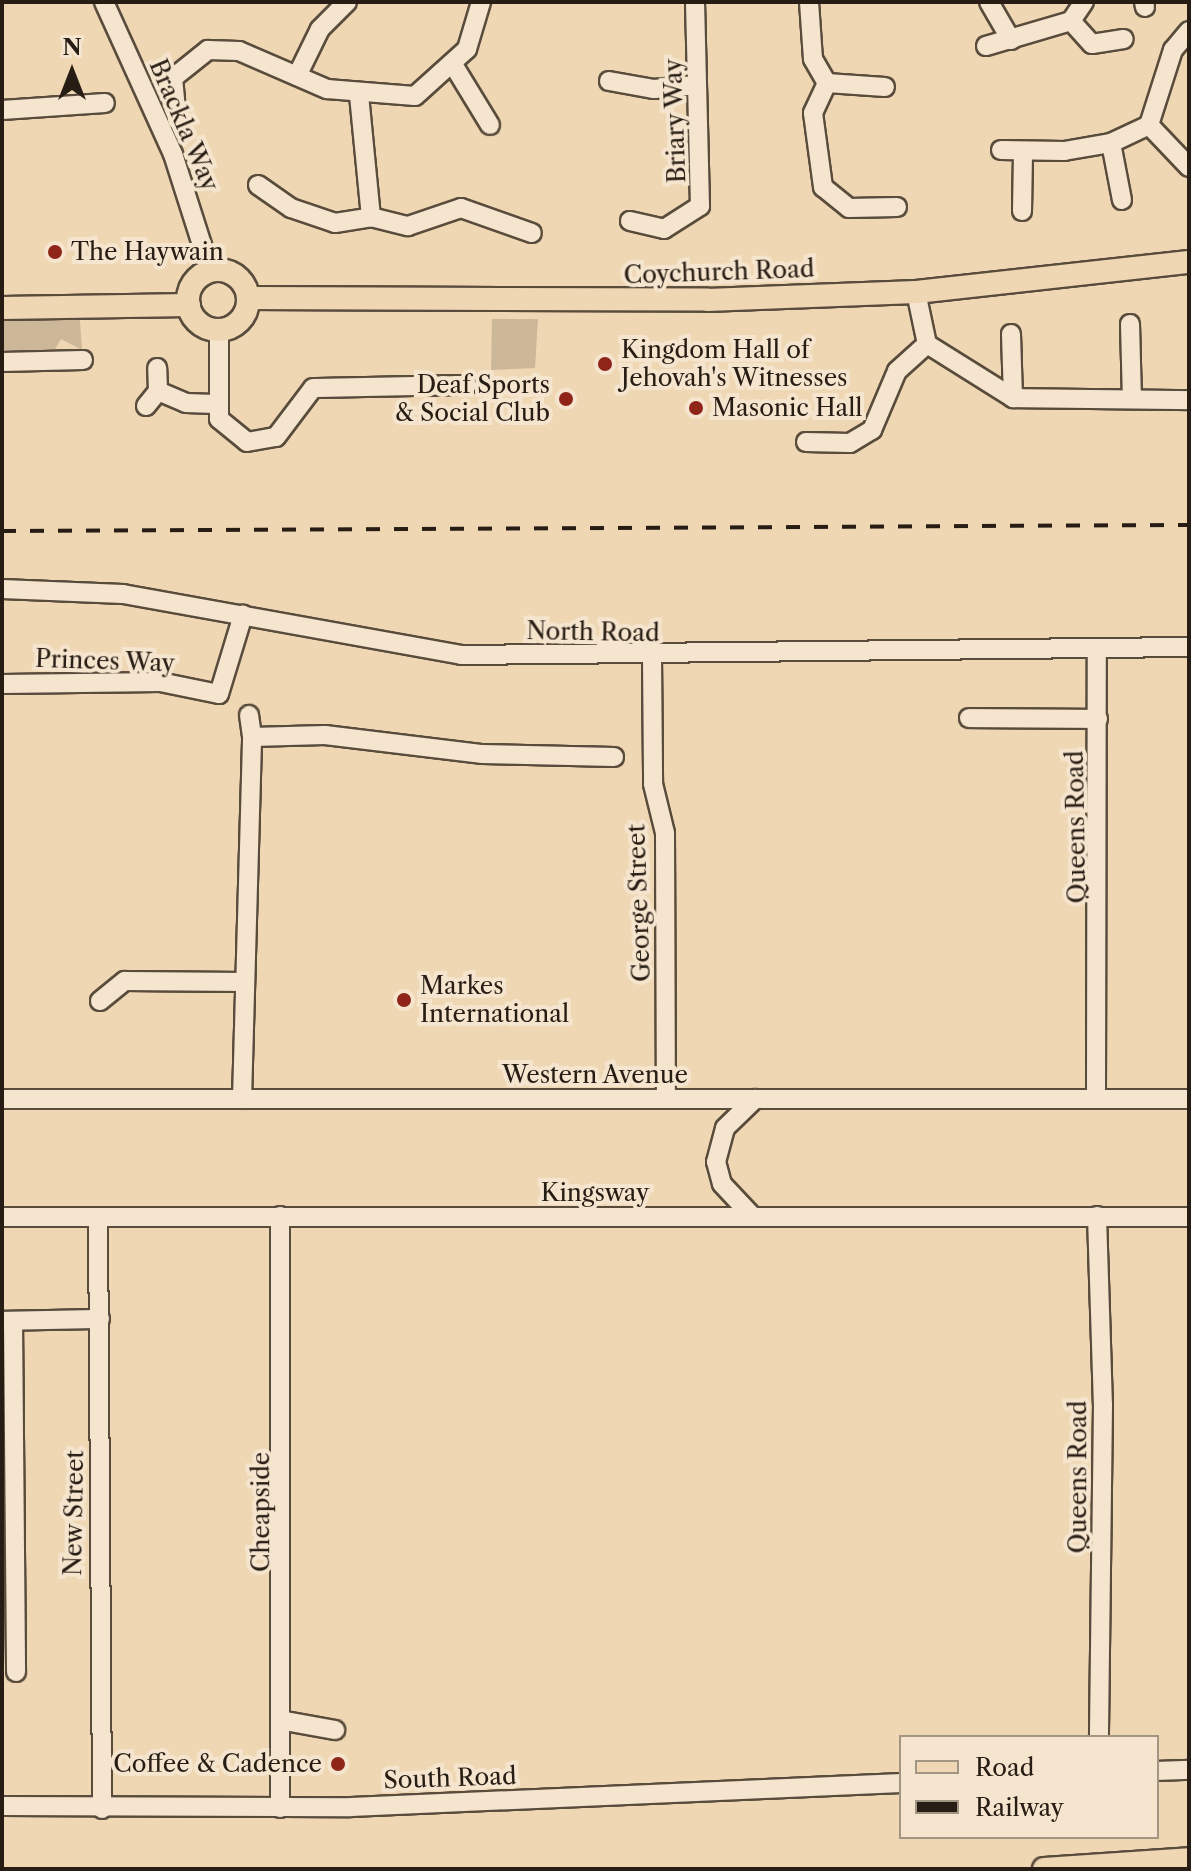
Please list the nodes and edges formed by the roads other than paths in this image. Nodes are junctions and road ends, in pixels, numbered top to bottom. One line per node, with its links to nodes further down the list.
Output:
1 (104, 2): 37 (street, Brackla Way)
2 (347, 2): 14 (street)
3 (481, 2): 13 (street)
4 (695, 2): 17 (street, Briary Way)
5 (809, 2): 16 (street)
6 (989, 2): 11 (street)
7 (1084, 2): 8 (street)
8 (1071, 21): 10 (street); 11 (street)
9 (1189, 31): 24 (street)
10 (1124, 39)
11 (1011, 40): 12 (street)
12 (986, 46)
13 (454, 66): 19 (street); 23 (street)
14 (297, 76): 19 (street); 22 (street)
15 (609, 81): 17 (street)
16 (827, 83): 18 (street); 31 (street)
17 (697, 85): 34 (street, Briary Way)
18 (885, 87)
19 (359, 95): 33 (street)
20 (105, 103): 21 (street)
21 (2, 110)
22 (177, 120)
23 (490, 125)
24 (1149, 125): 25 (street); 28 (street)
25 (1111, 143): 27 (street); 30 (street)
26 (1001, 150): 27 (street)
27 (1023, 151): 32 (street)
28 (1189, 167)
29 (258, 185): 33 (street)
30 (1122, 200)
31 (897, 207)
32 (1022, 211)
33 (371, 217): 35 (street)
34 (630, 221)
35 (532, 233)
36 (1189, 262): 38 (main road, Coychurch Road)
37 (210, 270): 39 (main road); 40 (main road)
38 (916, 292): 39 (main road, Coychurch Road); 45 (street)
39 (248, 298): 43 (main road)
40 (189, 305): 41 (main road); 43 (main road)
41 (2, 308)
42 (1130, 324): 52 (street)
43 (219, 332): 54 (street)
44 (1011, 334): 51 (street)
45 (927, 344): 51 (street); 56 (street)
46 (73, 355): 47 (street)
47 (2, 362)
48 (157, 368): 50 (street)
49 (467, 385): 54 (street)
50 (158, 391): 54 (street); 55 (street)
51 (1013, 398): 52 (street)
52 (1132, 399): 53 (street)
53 (1189, 400)
54 (215, 404)
55 (146, 406)
56 (806, 442)
57 (2, 589): 58 (street, North Road)
58 (243, 615): 61 (street, North Road); 62 (street, Princes Way)
59 (1189, 647): 60 (street, North Road)
60 (1097, 650): 61 (street, North Road); 65 (street, Queens Road)
61 (652, 657): 72 (street, George Street)
62 (2, 684)
63 (249, 715): 66 (street)
64 (969, 718): 65 (street)
65 (1098, 719): 74 (street, Queens Road)
66 (252, 737): 67 (street); 68 (street)
67 (614, 757)
68 (244, 982): 69 (street); 71 (street)
69 (100, 1001)
70 (2, 1099): 71 (street, Western Avenue)
71 (242, 1099): 72 (street, Western Avenue)
72 (666, 1099): 73 (street, Western Avenue)
73 (755, 1099): 74 (street, Western Avenue); 80 (street)
74 (1096, 1099): 75 (street, Western Avenue)
75 (1189, 1099)
76 (280, 1216): 79 (street, Kingsway); 80 (street, Kingsway); 85 (street, Cheapside)
77 (1097, 1216): 80 (street, Kingsway); 81 (street, Kingsway); 87 (street, Queens Road)
78 (2, 1217): 79 (street, Kingsway)
79 (98, 1217): 82 (street, New Street)
80 (753, 1217)
81 (1189, 1217)
82 (100, 1319): 83 (street); 93 (street, New Street)
83 (7, 1321): 84 (street)
84 (16, 1672)
85 (285, 1721): 86 (street); 92 (street, Cheapside)
86 (335, 1730)
87 (1099, 1735)
88 (1189, 1770): 89 (street)
89 (1159, 1771)
90 (899, 1783): 92 (street, South Road)
91 (2, 1806): 93 (street, South Road)
92 (280, 1808): 93 (street, South Road)
93 (102, 1809)
94 (1189, 1859): 95 (main road)
95 (1044, 1869)

